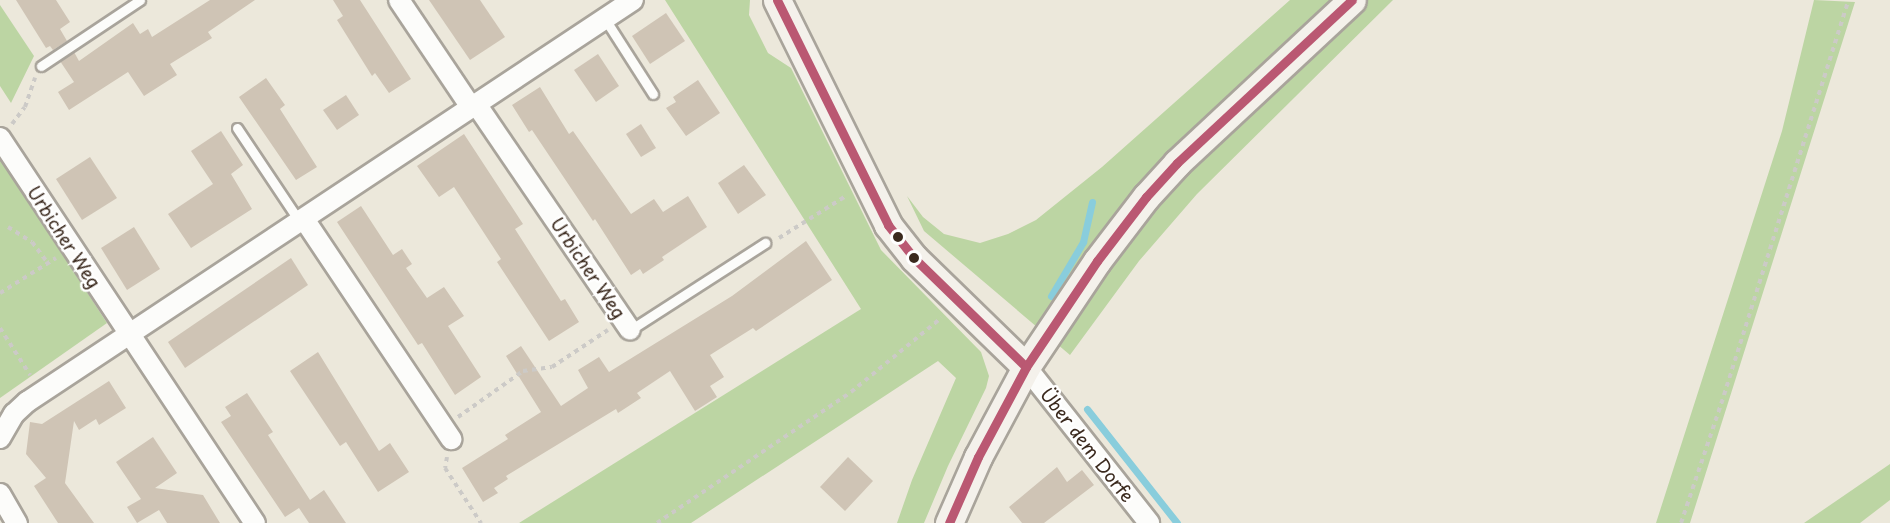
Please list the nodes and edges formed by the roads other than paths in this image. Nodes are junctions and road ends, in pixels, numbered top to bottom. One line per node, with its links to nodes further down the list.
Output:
1 (140, 0): 7 (lane)
2 (399, 0): 9 (street, Urbicher Weg)
3 (633, 0): 6 (street)
4 (777, 0): 16 (street)
5 (1352, 0): 16 (street)
6 (605, 18): 8 (lane); 9 (street)
7 (40, 66)
8 (653, 94)
9 (473, 105): 12 (street); 14 (street, Urbicher Weg)
10 (237, 128): 12 (lane)
11 (0, 138): 15 (street, Urbicher Weg)
12 (302, 221): 15 (street); 17 (street)
13 (765, 243): 14 (lane, Urbicher Weg)
14 (627, 325)
15 (129, 335): 18 (street); 21 (street, Urbicher Weg)
16 (1026, 367): 22 (street); 23 (street, Über dem Dorfe)
17 (447, 434)
18 (0, 438)
19 (0, 494): 20 (street)
20 (17, 523)
21 (255, 523)
22 (950, 523)
23 (1149, 523)

